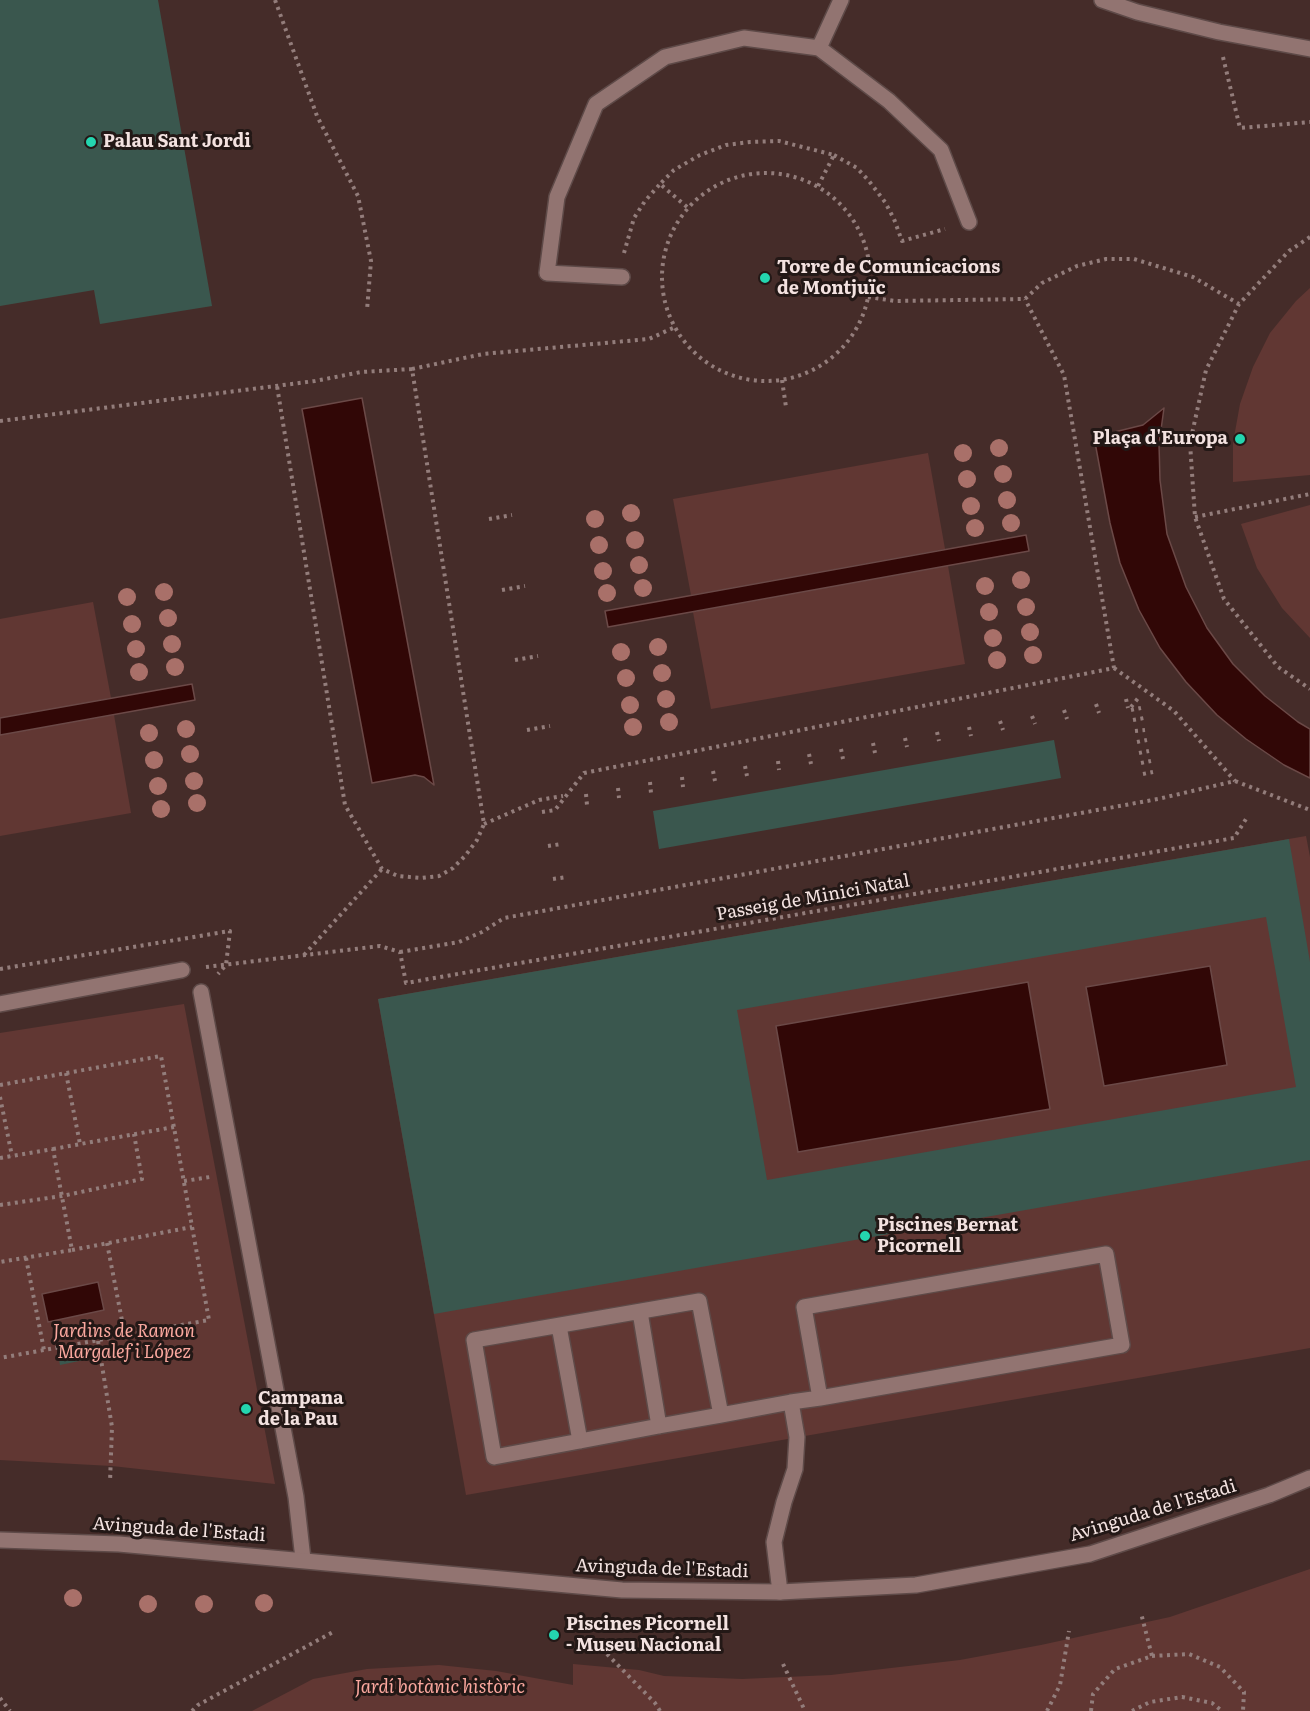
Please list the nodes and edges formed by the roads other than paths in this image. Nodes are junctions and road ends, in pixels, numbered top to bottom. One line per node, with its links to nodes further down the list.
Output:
1 (841, 0): 3 (street)
2 (1101, 0): 4 (street)
3 (819, 48): 5 (street); 6 (street)
4 (1310, 49)
5 (969, 222)
6 (622, 277)
7 (182, 970): 9 (street)
8 (201, 992): 19 (street)
9 (0, 1004)
10 (639, 1312): 11 (street); 14 (street); 15 (street)
11 (559, 1326): 16 (street); 16 (street)
12 (820, 1398): 12 (street); 13 (street)
13 (791, 1402): 14 (street); 20 (street)
14 (721, 1415): 15 (street)
15 (659, 1426): 16 (street)
16 (580, 1441)
17 (1310, 1478): 20 (street, Avinguda de l'Estadi)
18 (0, 1540): 19 (street, Avinguda de l'Estadi)
19 (303, 1559): 20 (street, Avinguda de l'Estadi)
20 (780, 1592)

